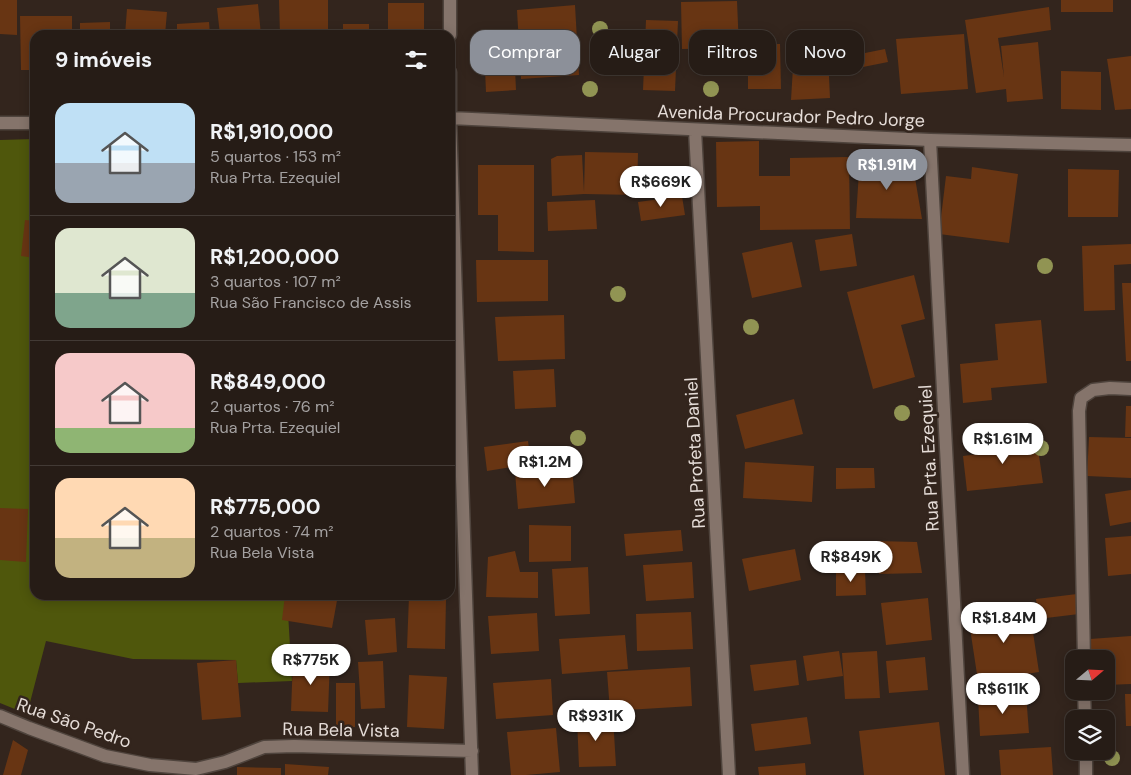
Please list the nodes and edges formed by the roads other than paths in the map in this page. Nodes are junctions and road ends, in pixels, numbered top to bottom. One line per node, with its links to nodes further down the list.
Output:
1 (450, 0): 2 (street)
2 (450, 30)
3 (455, 118): 6 (street, Avenida Procurador Pedro Jorge)
4 (0, 123): 5 (street)
5 (30, 123)
6 (695, 130): 7 (street, Avenida Procurador Pedro Jorge); 17 (street, Rua Profeta Daniel)
7 (930, 140): 8 (street, Avenida Procurador Pedro Jorge); 18 (street, Rua Prta. Ezequiel)
8 (1131, 145)
9 (455, 262): 13 (street)
10 (1131, 390): 11 (street)
11 (1084, 650)
12 (0, 716): 15 (street, Rua São Pedro)
13 (472, 751): 15 (street, Rua Bela Vista); 16 (street)
14 (1086, 760): 19 (street)
15 (225, 769)
16 (472, 775)
17 (729, 775)
18 (963, 775)
19 (1086, 775)

